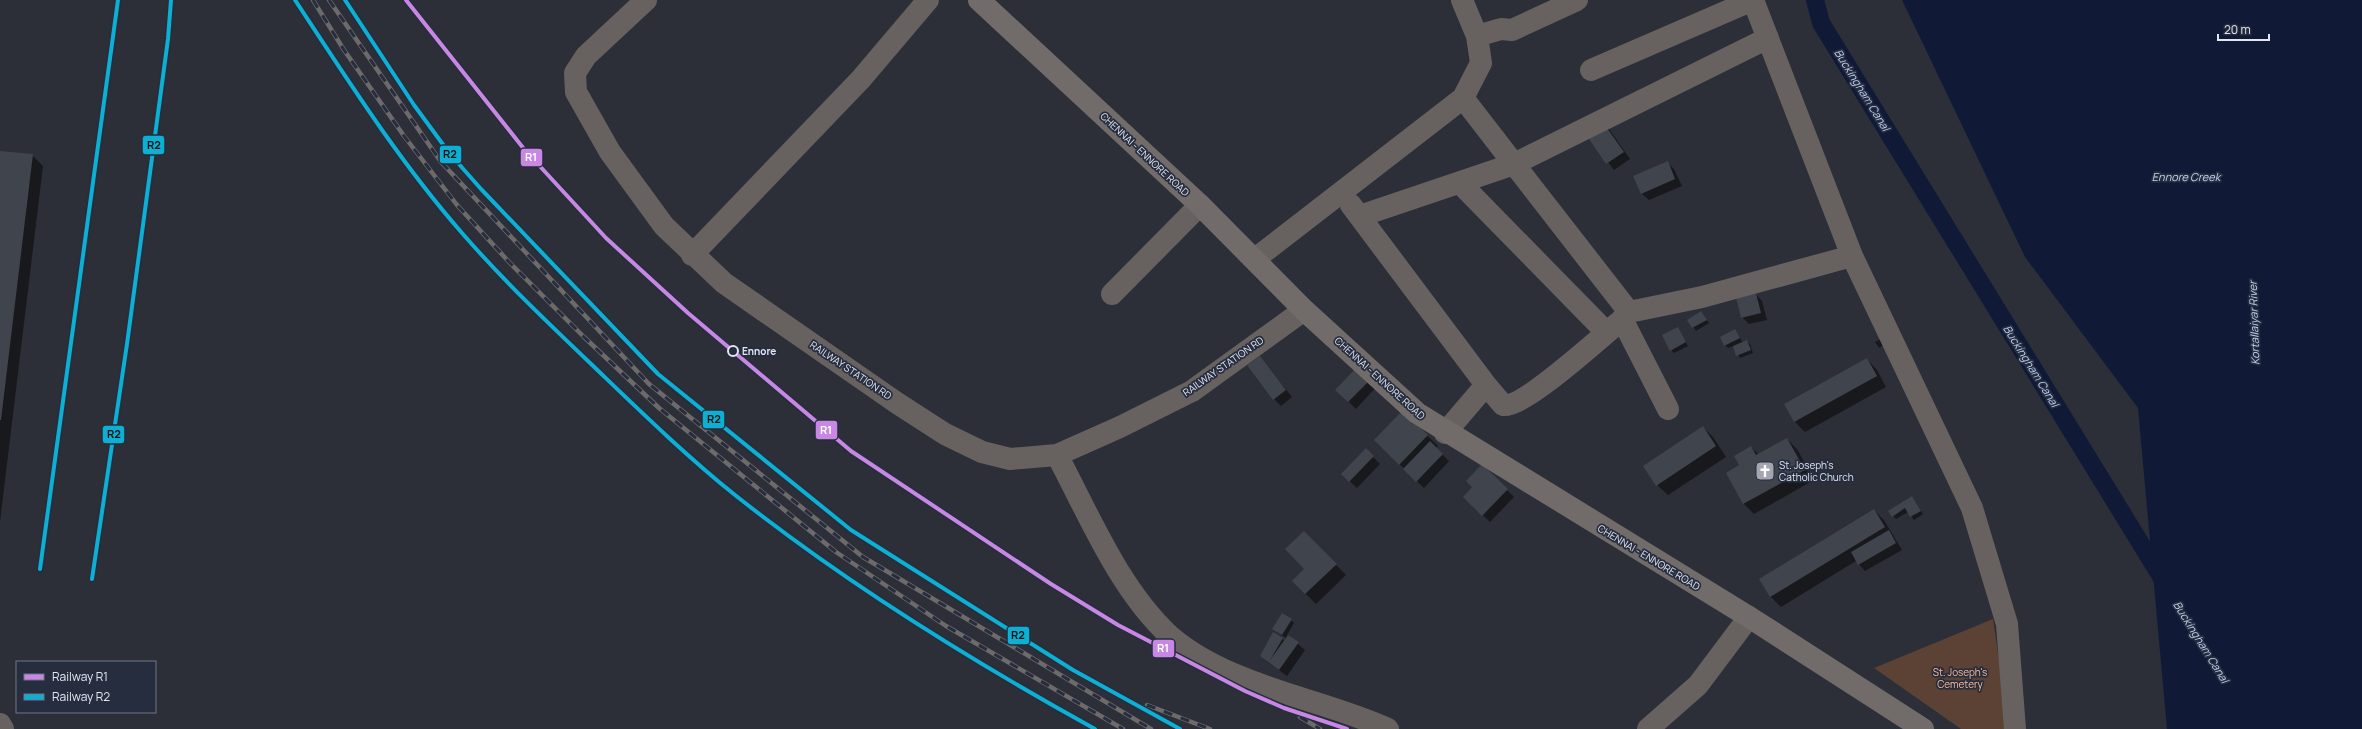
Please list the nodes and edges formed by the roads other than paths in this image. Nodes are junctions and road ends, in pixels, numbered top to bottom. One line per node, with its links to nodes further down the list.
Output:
1 (646, 0): 16 (street, RAILWAY STATION RD)
2 (928, 0): 16 (street)
3 (978, 0): 14 (main road, CHENNAI - ENNORE ROAD)
4 (1462, 0): 7 (street)
5 (1577, 0): 7 (street)
6 (1753, 0): 8 (street); 9 (street)
7 (1477, 36): 10 (street)
8 (1768, 38): 11 (street); 17 (street)
9 (1591, 70)
10 (1463, 98): 11 (street); 13 (street)
11 (1514, 164): 12 (street); 21 (street)
12 (1460, 183): 15 (street); 21 (street)
13 (1342, 193): 15 (street); 18 (street)
14 (1200, 205): 18 (main road, CHENNAI - ENNORE ROAD); 19 (street)
15 (1360, 216): 22 (street)
16 (692, 255): 25 (street, RAILWAY STATION RD)
17 (1852, 256): 21 (street); 32 (street)
18 (1255, 259): 20 (main road, CHENNAI - ENNORE ROAD)
19 (1112, 294)
20 (1304, 310): 24 (main road, CHENNAI - ENNORE ROAD); 25 (street, RAILWAY STATION RD)
21 (1619, 321): 22 (street); 23 (street)
22 (1486, 385): 24 (street)
23 (1668, 409)
24 (1445, 433): 26 (main road, CHENNAI - ENNORE ROAD)
25 (1057, 455): 29 (street)
26 (1749, 617): 30 (street); 31 (main road, CHENNAI - ENNORE ROAD)
27 (0, 724): 28 (street)
28 (3, 729)
29 (1388, 729)
30 (1648, 729)
31 (1923, 729)
32 (2015, 729)

